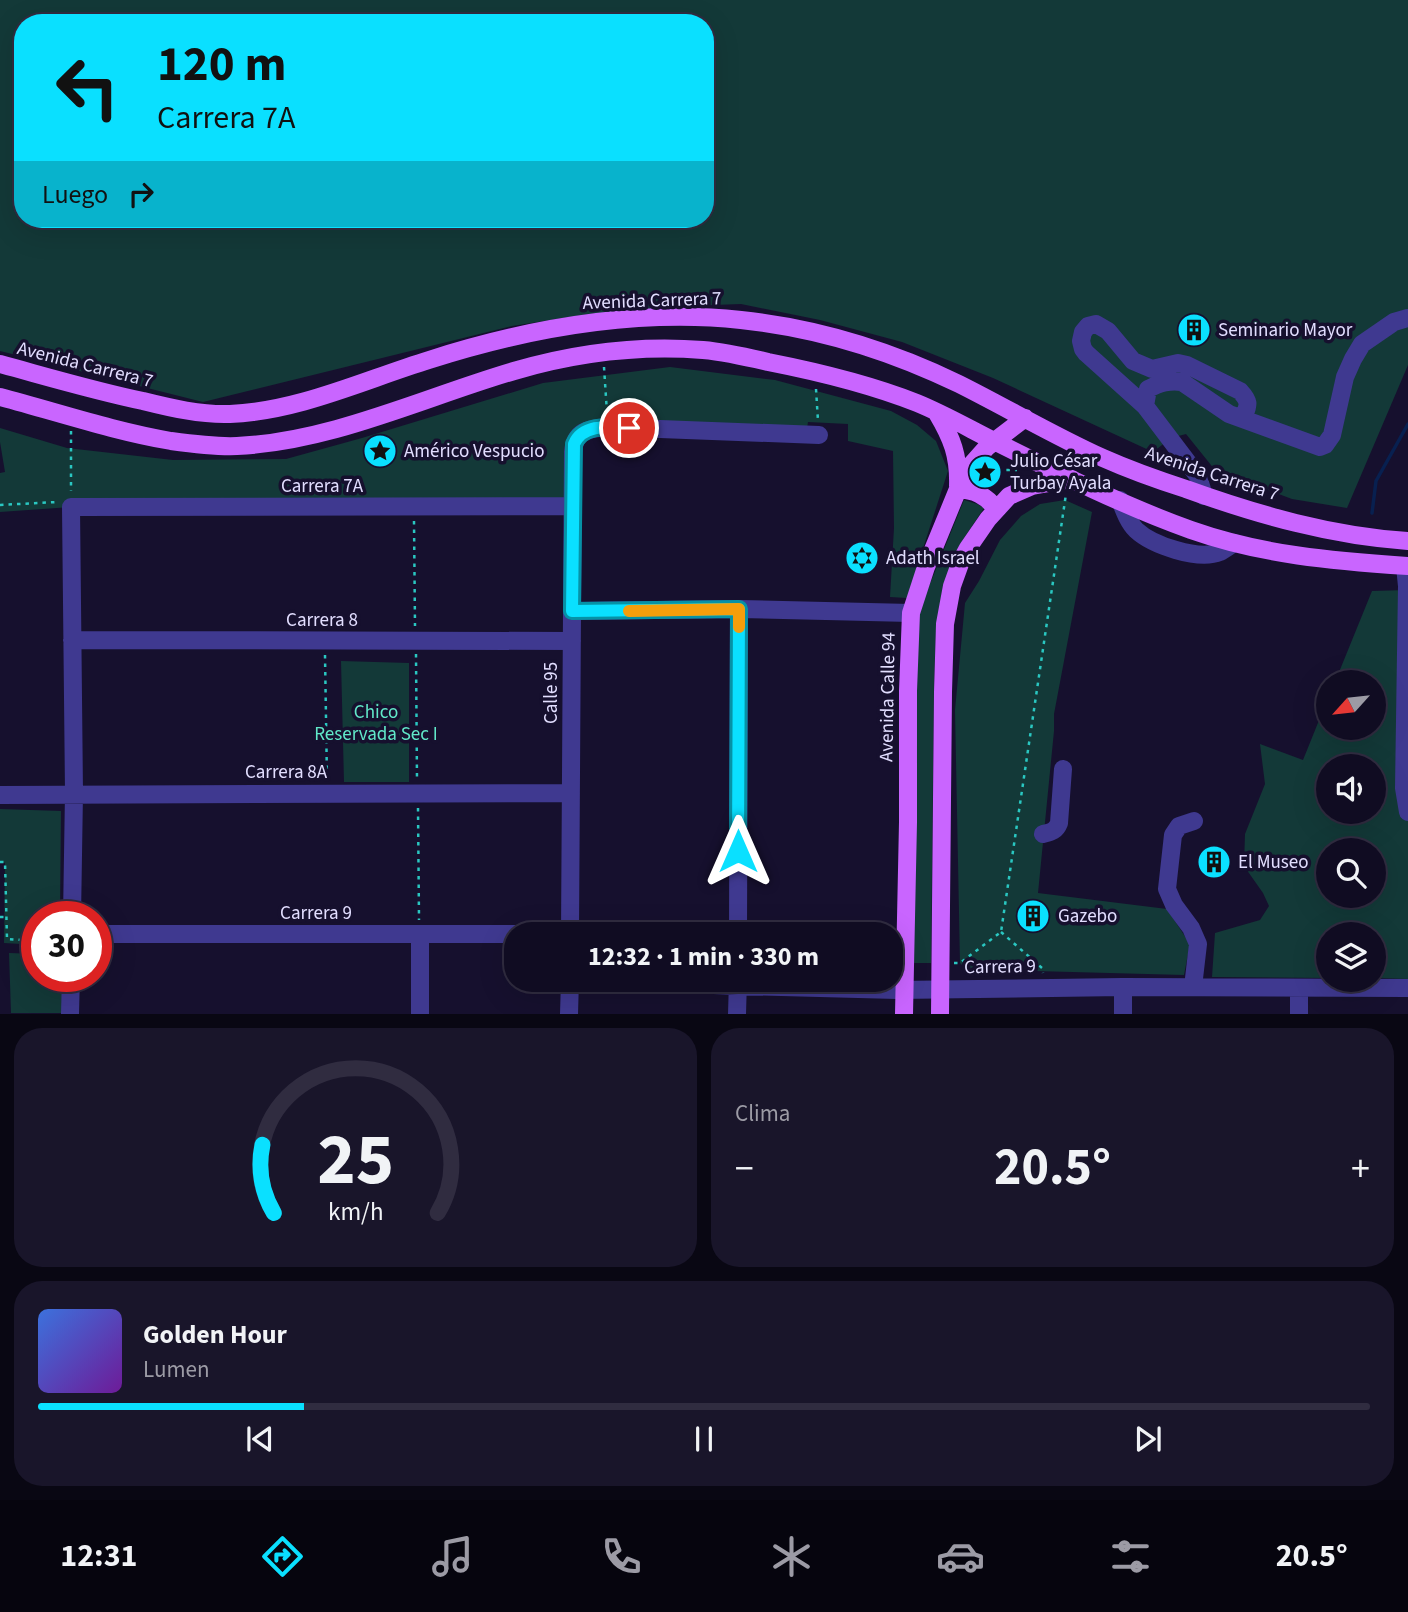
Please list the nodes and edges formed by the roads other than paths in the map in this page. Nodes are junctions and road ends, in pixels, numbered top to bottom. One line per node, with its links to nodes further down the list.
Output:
1 (1408, 317): 7 (street)
2 (0, 365): 6 (main road, Avenida Carrera 7)
3 (0, 397): 5 (main road)
4 (1145, 406): 7 (street); 7 (street); 12 (street)
5 (937, 413): 9 (main road); 11 (main road)
6 (1025, 418): 9 (main road, Avenida Calle 94); 12 (main road, Avenida Carrera 7)
7 (1242, 419)
8 (819, 435): 13 (street, Calle 95)
9 (994, 441): 10 (main road); 11 (main road, Avenida Calle 94)
10 (1069, 487): 14 (main road); 16 (main road)
11 (958, 489): 14 (main road); 19 (main road, Avenida Calle 94)
12 (1204, 496): 15 (main road, Avenida Carrera 7)
13 (573, 506): 18 (street, Calle 95); 20 (street, Carrera 7A)
14 (996, 509): 40 (main road)
15 (1408, 541)
16 (1407, 566): 26 (street)
17 (739, 609): 18 (street); 19 (street); 31 (street)
18 (572, 611): 21 (street, Calle 95)
19 (911, 612): 39 (main road, Avenida Calle 94)
20 (72, 640): 21 (street, Carrera 8); 23 (street)
21 (572, 641): 24 (street, Calle 95)
22 (1063, 769): 28 (street)
23 (74, 793): 24 (street, Carrera 8A); 25 (street, Carrera 8A); 29 (street)
24 (571, 793): 30 (street, Calle 95)
25 (0, 794)
26 (1408, 812)
27 (1194, 821): 36 (street)
28 (1043, 834)
29 (72, 901)
30 (570, 922)
31 (738, 922)
32 (112, 934): 33 (street, Carrera 9)
33 (420, 934): 34 (street, Carrera 9); 45 (street)
34 (504, 934)
35 (1123, 987): 36 (street, Carrera 9); 40 (street, Carrera 9); 50 (street)
36 (1193, 987): 37 (street, Carrera 9)
37 (1299, 988): 38 (street, Carrera 9); 51 (street)
38 (1408, 988)
39 (904, 989): 40 (street, Carrera 9); 48 (main road, Avenida Calle 94)
40 (940, 989): 49 (main road)
41 (71, 992): 44 (street)
42 (570, 992): 46 (street)
43 (737, 992): 47 (street)
44 (70, 1013)
45 (420, 1013)
46 (569, 1013)
47 (737, 1013)
48 (904, 1013)
49 (940, 1013)
50 (1123, 1013)
51 (1299, 1013)

